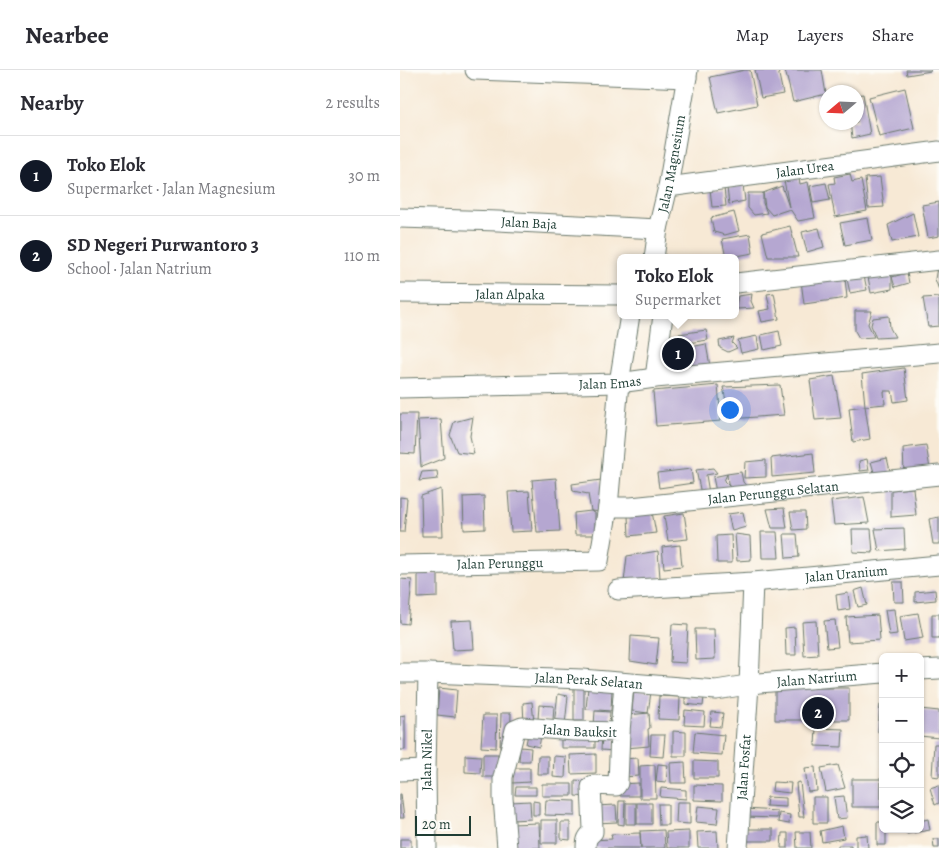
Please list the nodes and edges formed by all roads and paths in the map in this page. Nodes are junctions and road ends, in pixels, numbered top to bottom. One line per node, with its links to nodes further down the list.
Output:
1 (475, 70): 2 (street)
2 (688, 74): 4 (street, Jalan Magnesium)
3 (939, 151): 4 (street, Jalan Urea)
4 (668, 187): 6 (street, Jalan Magnesium)
5 (400, 218): 6 (street, Jalan Baja)
6 (658, 229): 7 (street, Jalan Magnesium)
7 (655, 254)
8 (939, 260): 9 (street)
9 (739, 283)
10 (400, 293): 11 (street, Jalan Alpaka)
11 (617, 295)
12 (629, 319): 16 (street)
13 (662, 319): 15 (street)
14 (939, 354): 15 (street, Jalan Emas)
15 (655, 378): 16 (street, Jalan Emas)
16 (619, 383): 17 (street, Jalan Emas); 19 (street)
17 (400, 388)
18 (939, 475): 19 (street, Jalan Perunggu Selatan)
19 (608, 507): 20 (street, Jalan Perunggu)
20 (400, 565)
21 (939, 565): 22 (street, Jalan Uranium)
22 (753, 582): 23 (street, Jalan Uranium); 30 (street)
23 (618, 590)
24 (939, 669): 25 (street)
25 (924, 670)
26 (428, 673): 28 (street, Jalan Perak Selatan); 29 (street, Jalan Perak Selatan); 32 (street, Jalan Nikel)
27 (879, 673): 30 (street, Jalan Natrium)
28 (400, 674)
29 (624, 683): 30 (street, Jalan Perak Selatan); 31 (street)
30 (749, 685): 37 (street, Jalan Fosfat)
31 (620, 732): 35 (street, Jalan Bauksit); 36 (street, Jalan Bauksit)
32 (426, 770): 33 (street); 34 (street, Jalan Nikel)
33 (400, 771)
34 (427, 848)
35 (507, 848)
36 (586, 848)
37 (738, 848)

